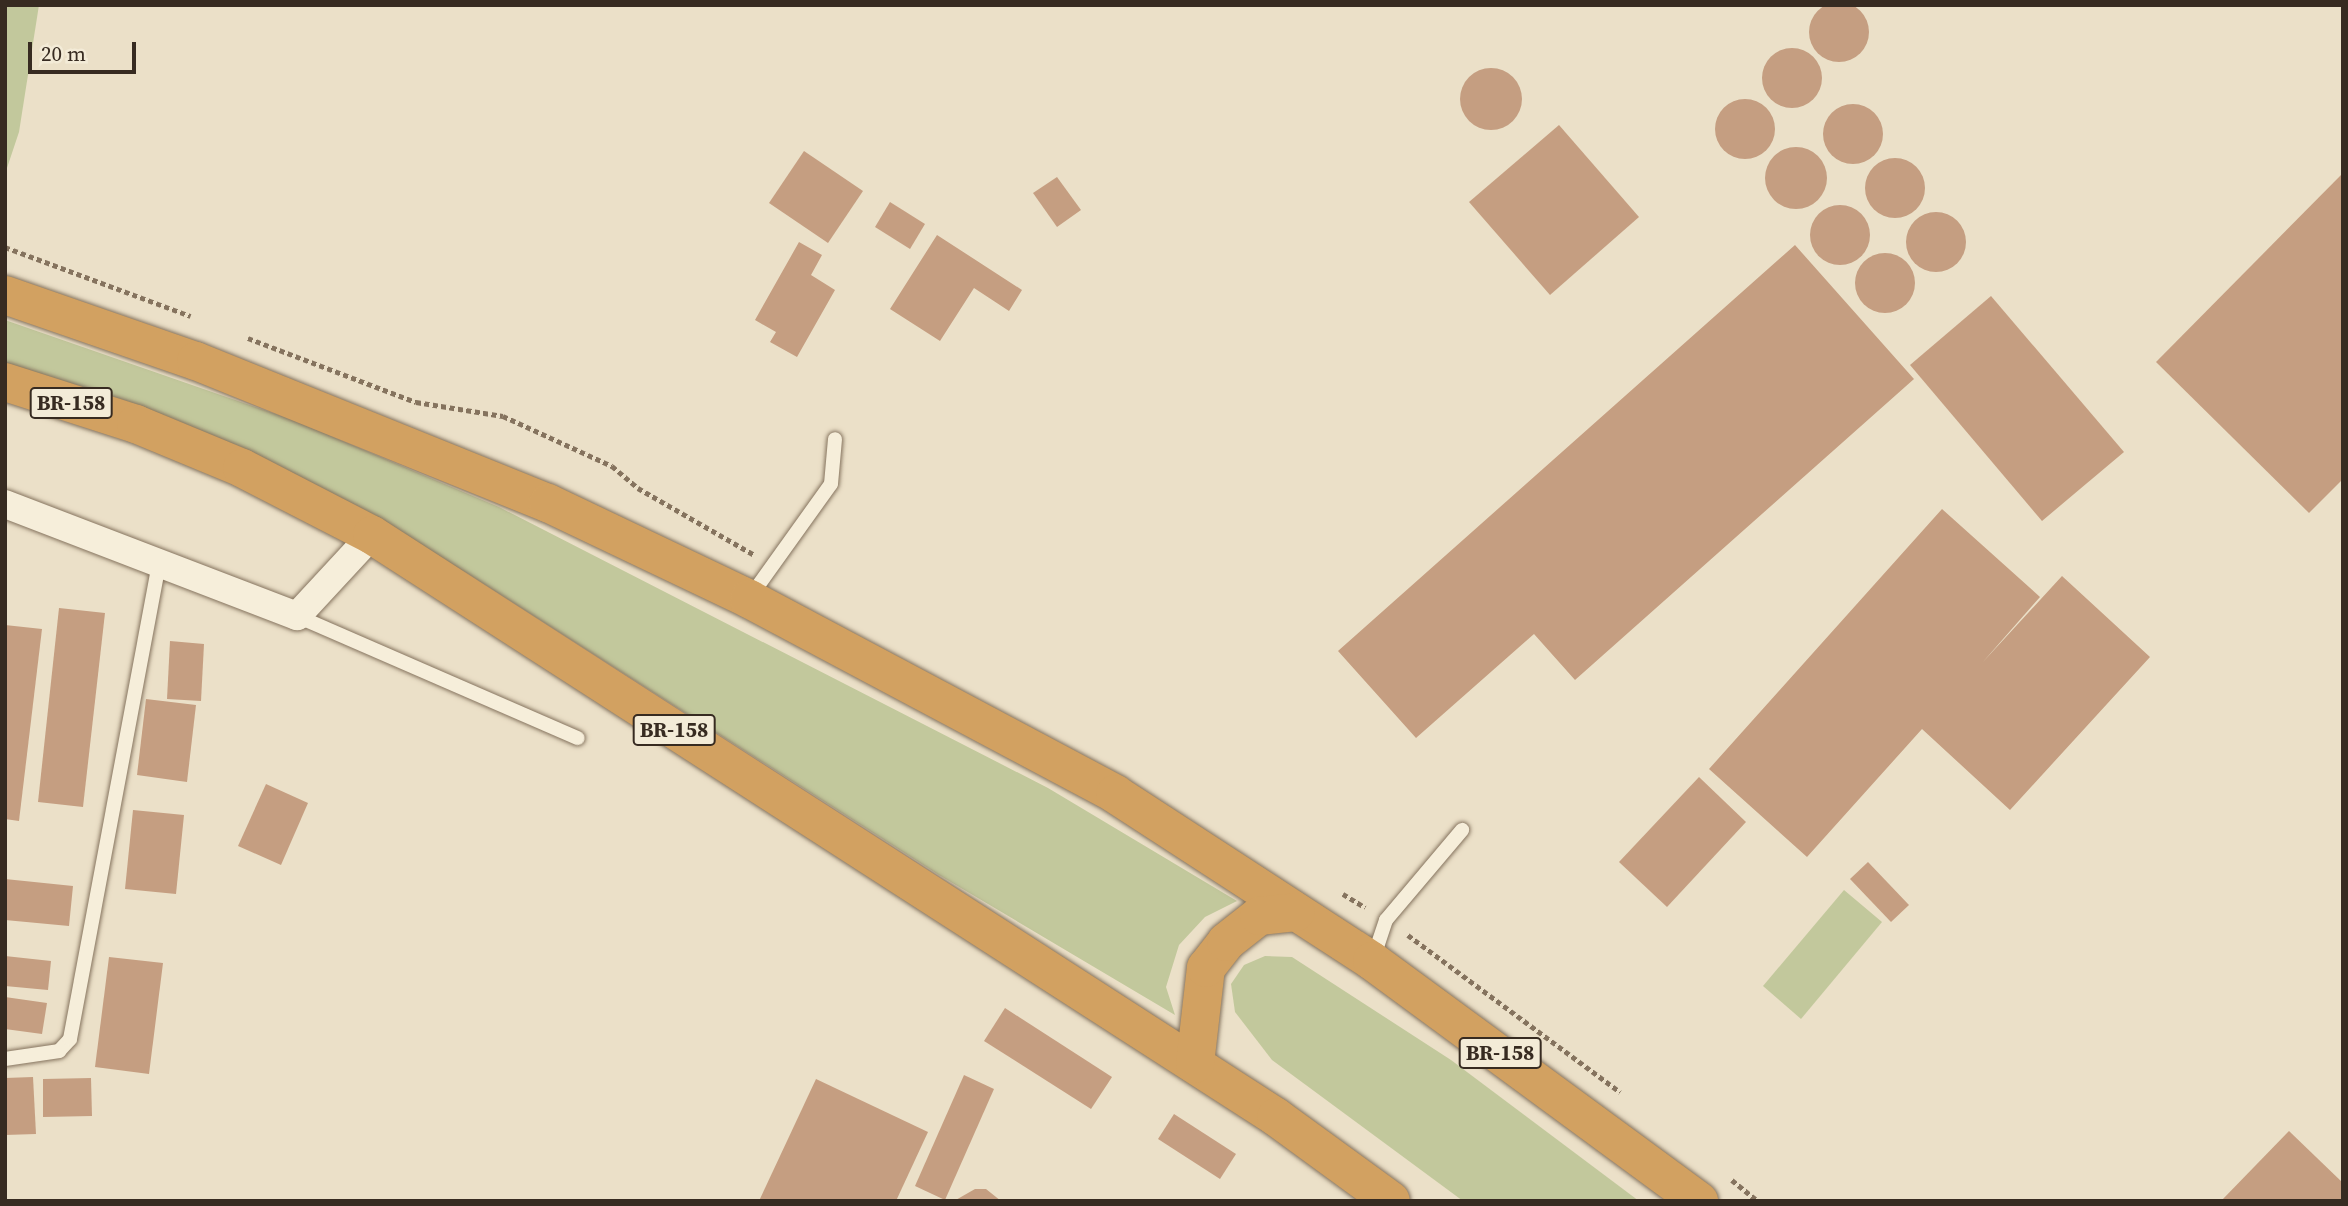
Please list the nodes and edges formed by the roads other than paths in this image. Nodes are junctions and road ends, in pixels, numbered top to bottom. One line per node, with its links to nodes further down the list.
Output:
1 (5, 295): 7 (highway, BR-158)
2 (6, 389): 5 (highway, BR-158)
3 (835, 439): 7 (lane)
4 (5, 504): 6 (street)
5 (372, 536): 8 (street); 14 (highway, BR-158)
6 (159, 563): 8 (street); 13 (lane)
7 (749, 599): 11 (highway, BR-158)
8 (297, 616): 9 (lane)
9 (578, 738)
10 (1462, 830): 12 (lane)
11 (1296, 912): 12 (highway, BR-158); 14 (highway)
12 (1372, 961): 16 (highway, BR-158)
13 (5, 1059)
14 (1195, 1065): 15 (highway, BR-158)
15 (1391, 1201)
16 (1699, 1201)

